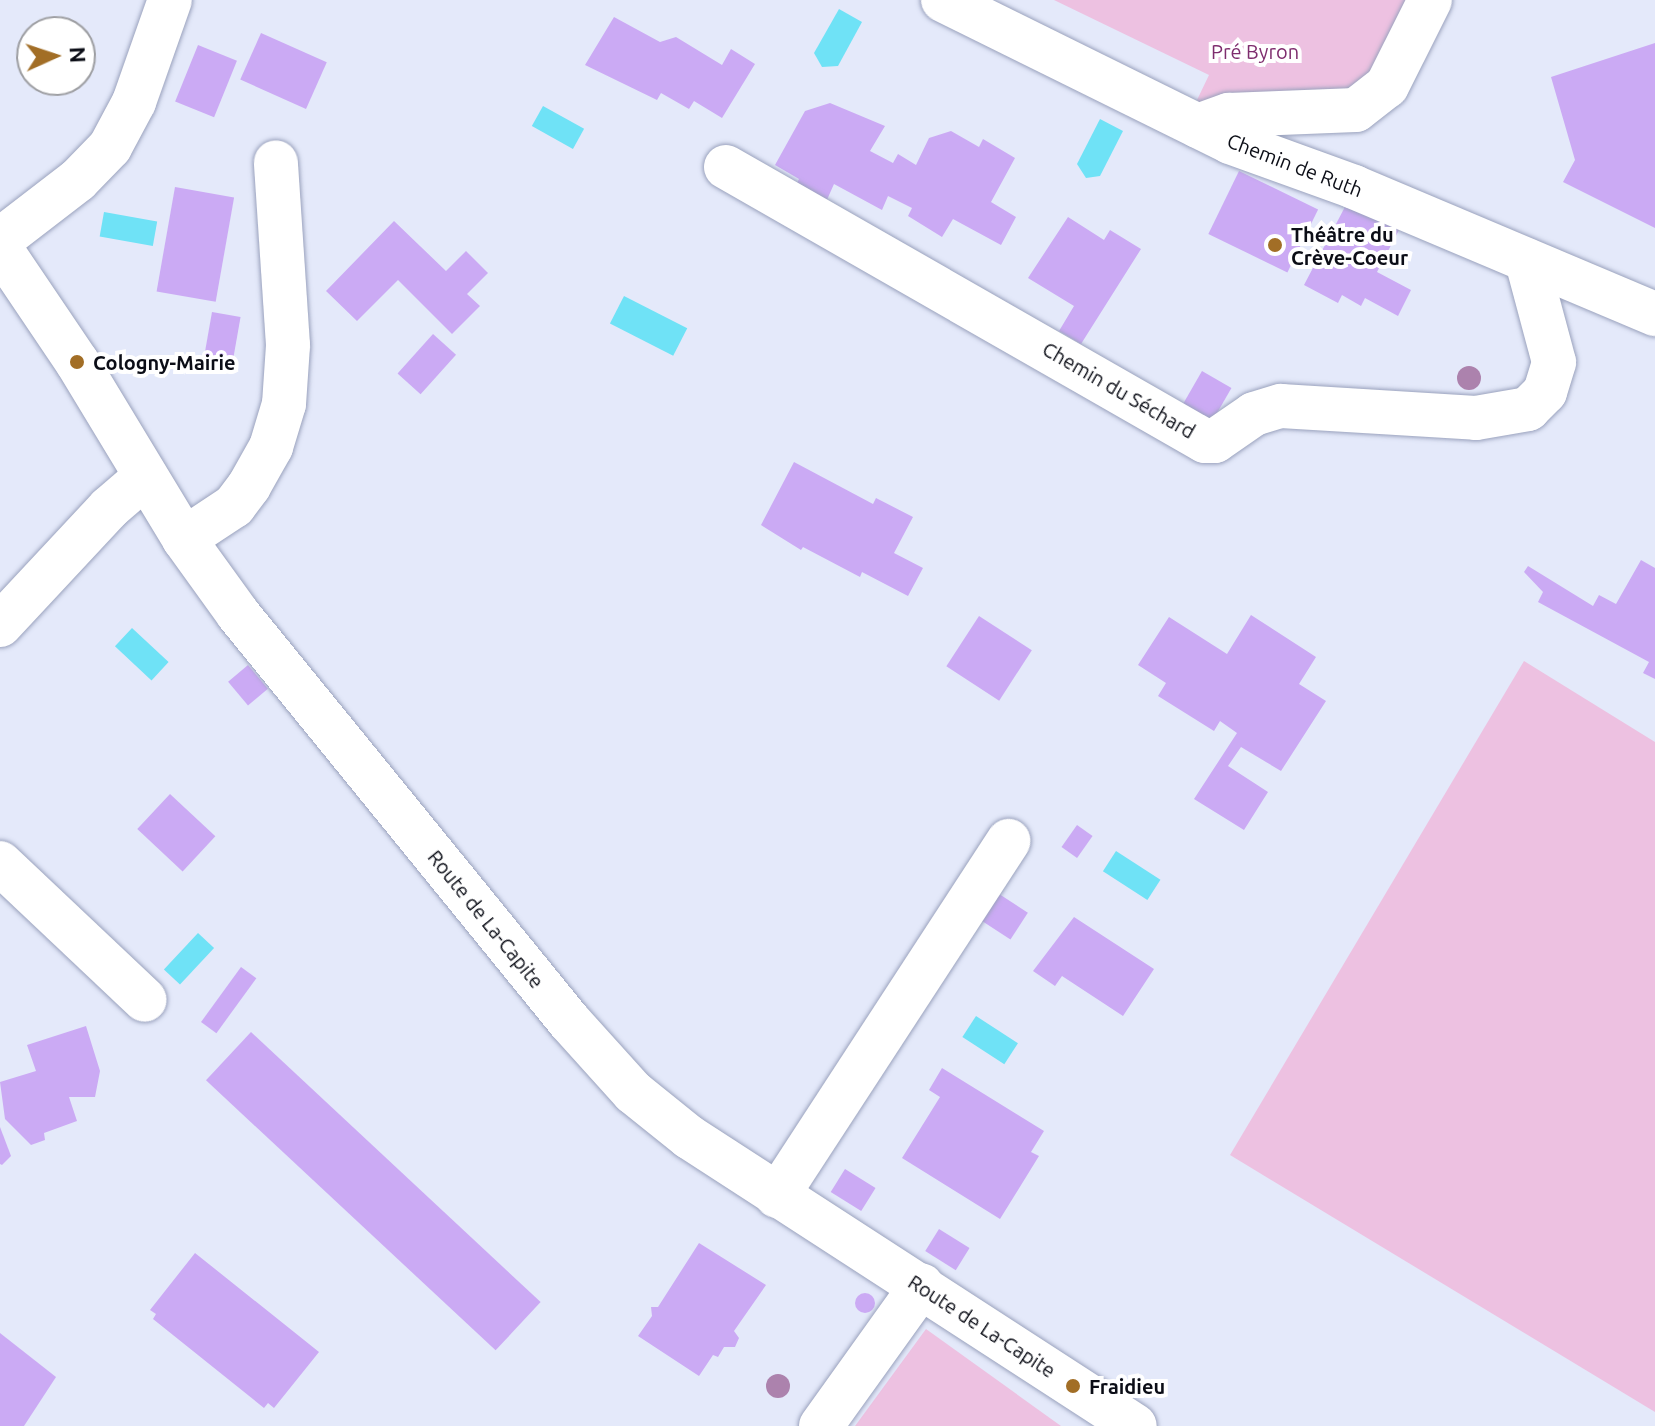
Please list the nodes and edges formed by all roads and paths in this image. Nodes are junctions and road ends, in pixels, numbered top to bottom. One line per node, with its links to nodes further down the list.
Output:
1 (170, 0): 7 (street)
2 (943, 0): 4 (street, Chemin de Ruth)
3 (1430, 0): 4 (street)
4 (1198, 126): 9 (street, Chemin de Ruth)
5 (276, 162): 12 (street)
6 (726, 167): 9 (street, Chemin du Séchard)
7 (0, 240)
8 (0, 248): 11 (street, Route de La-Capite)
9 (1527, 261): 10 (street, Chemin de Ruth)
10 (1655, 314)
11 (145, 477): 12 (street, Route de La-Capite); 13 (street)
12 (184, 539): 17 (street, Route de La-Capite)
13 (0, 625)
14 (1008, 841): 17 (street)
15 (0, 863): 16 (street)
16 (145, 1000)
17 (777, 1196): 18 (street, Route de La-Capite)
18 (922, 1285): 19 (street); 20 (street, Route de La-Capite)
19 (821, 1426)
20 (1135, 1426)

